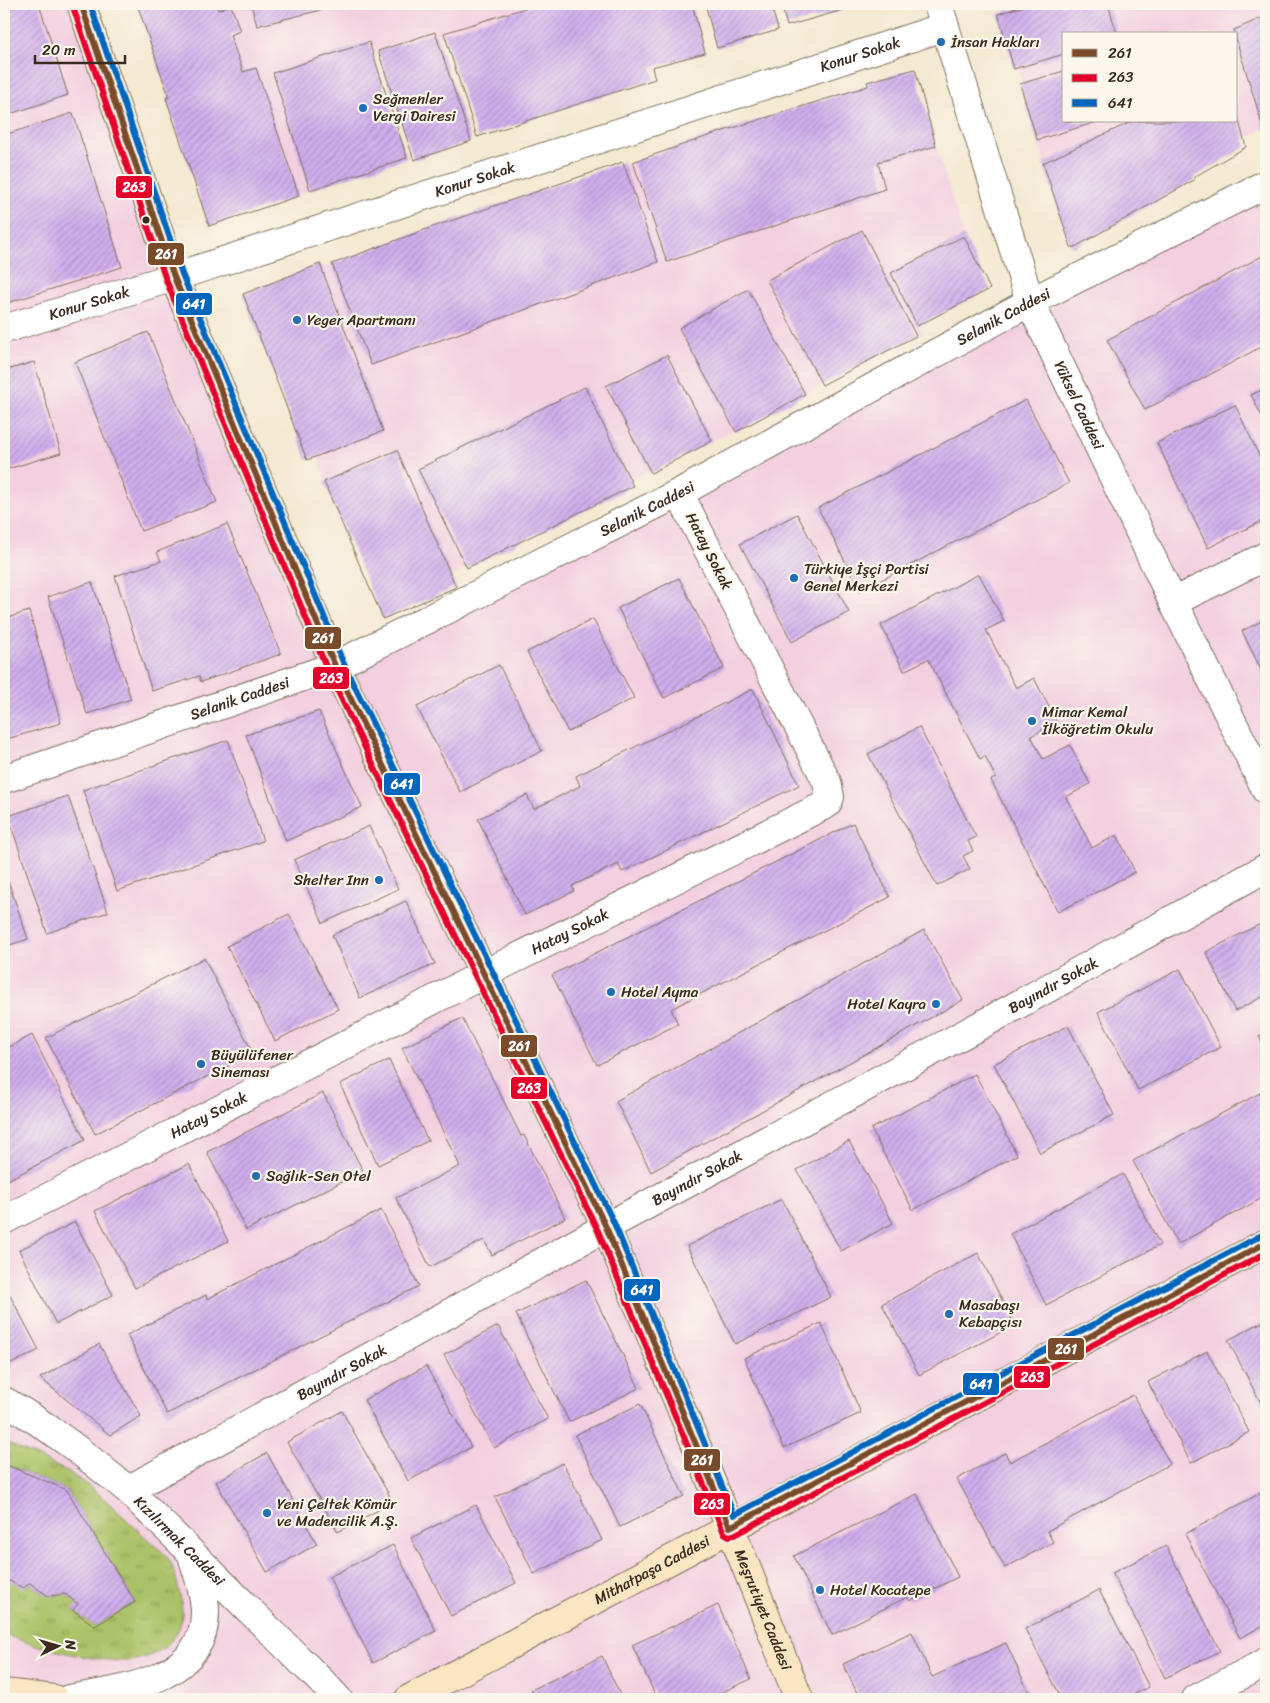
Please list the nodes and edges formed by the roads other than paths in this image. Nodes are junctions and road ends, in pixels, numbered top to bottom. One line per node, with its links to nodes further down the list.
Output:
1 (81, 4): 4 (main road, Meşrutiyet Caddesi)
2 (941, 15): 4 (street, Konur Sokak); 5 (street, Yüksel Caddesi)
3 (1266, 184): 5 (street, Selanik Caddesi)
4 (174, 277): 6 (street, Konur Sokak); 10 (main road, Meşrutiyet Caddesi)
5 (1030, 302): 7 (street, Selanik Caddesi); 9 (street, Yüksel Caddesi)
6 (4, 329)
7 (679, 493): 10 (street, Selanik Caddesi); 14 (street, Hatay Sokak)
8 (1266, 556): 9 (street)
9 (1173, 602): 12 (street, Yüksel Caddesi)
10 (335, 666): 11 (street, Selanik Caddesi); 14 (main road, Meşrutiyet Caddesi)
11 (4, 779)
12 (1266, 790)
13 (1266, 868): 16 (street, Bayındır Sokak)
14 (484, 974): 15 (street, Hatay Sokak); 16 (main road, Meşrutiyet Caddesi)
15 (4, 1220)
16 (606, 1227): 19 (street, Bayındır Sokak); 20 (main road, Meşrutiyet Caddesi)
17 (1266, 1243): 20 (main road, Mithatpaşa Caddesi)
18 (4, 1402): 19 (street, Kızılırmak Caddesi)
19 (128, 1490): 21 (street, Kızılırmak Caddesi)
20 (730, 1527): 27 (main road, Mithatpaşa Caddesi); 28 (main road, Meşrutiyet Caddesi)
21 (191, 1553): 25 (street); 26 (street, Kızılırmak Caddesi)
22 (1266, 1662): 29 (street)
23 (4, 1693): 24 (main road)
24 (54, 1699)
25 (69, 1699)
26 (338, 1699)
27 (409, 1699)
28 (799, 1699)
29 (1196, 1699)

